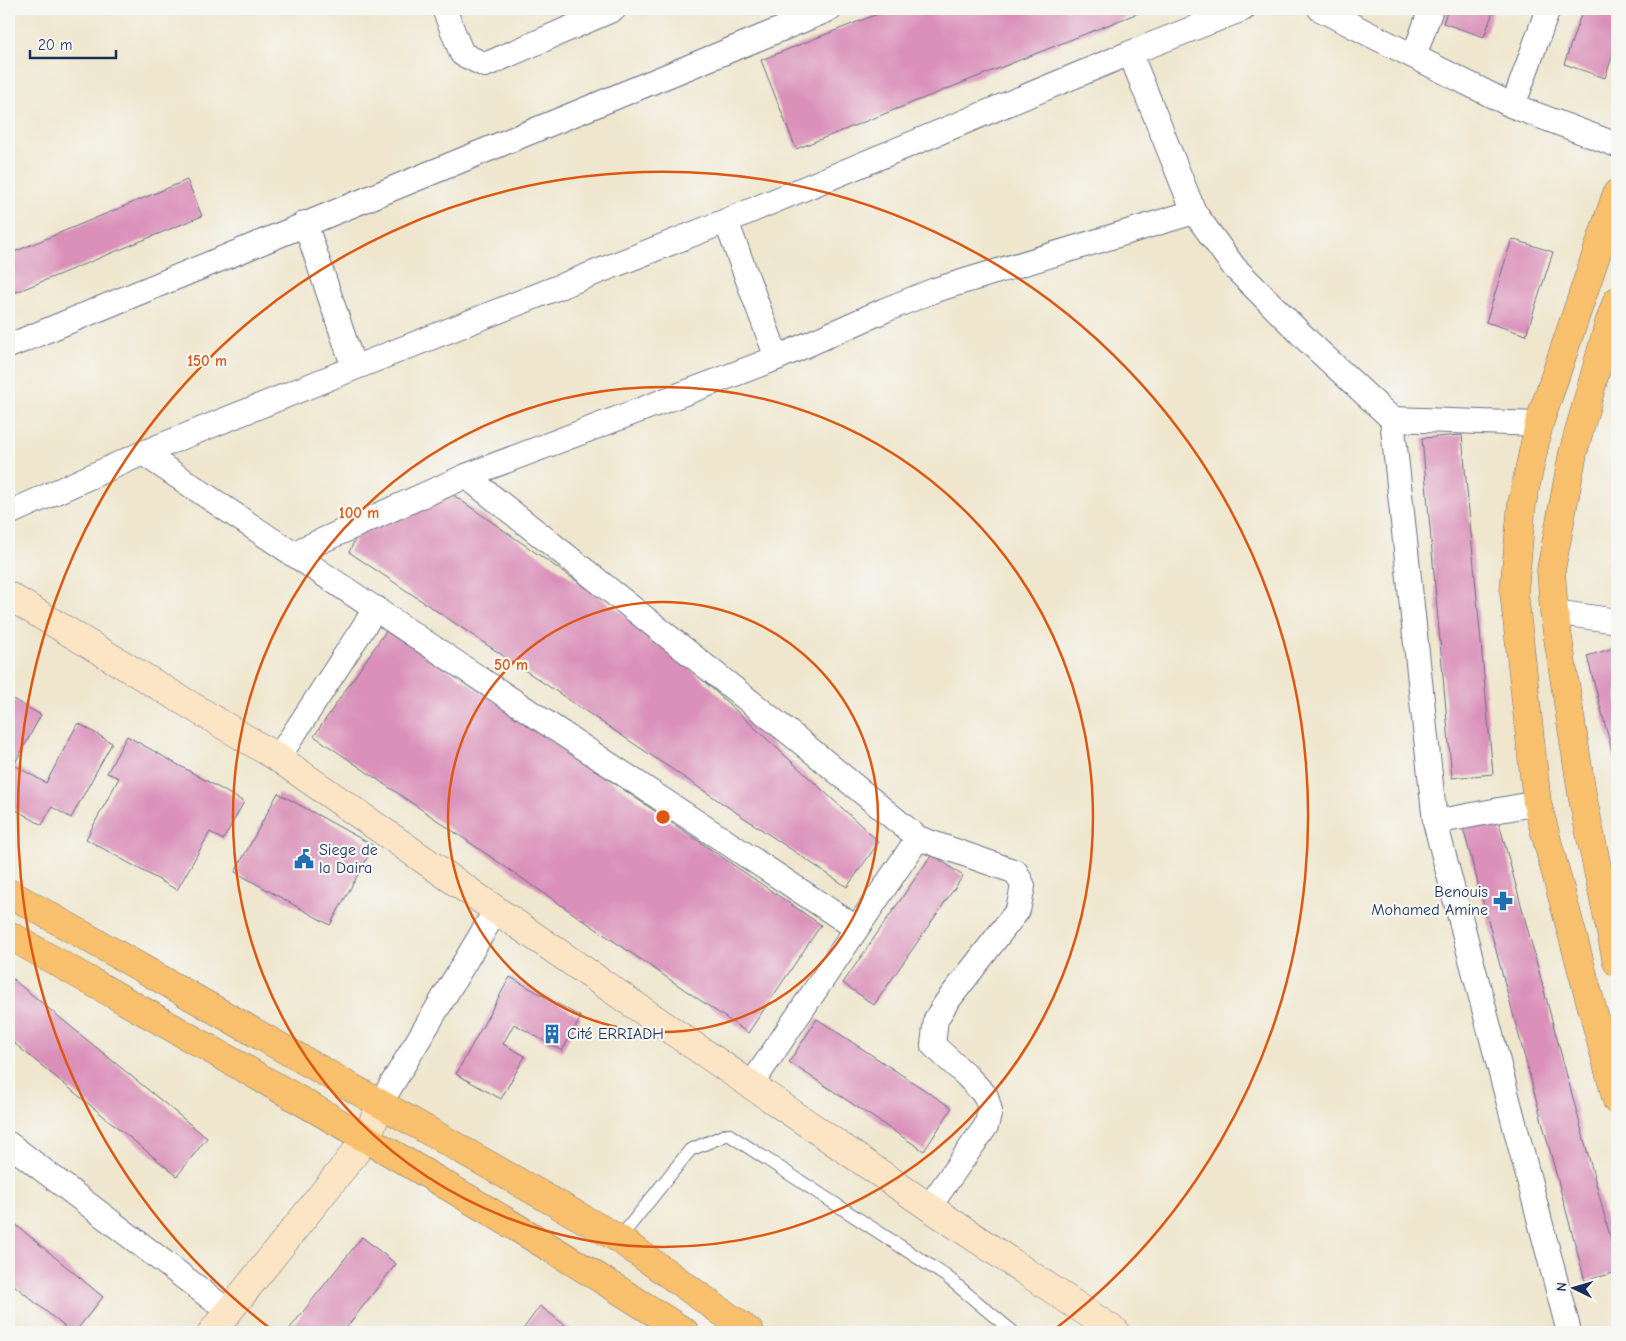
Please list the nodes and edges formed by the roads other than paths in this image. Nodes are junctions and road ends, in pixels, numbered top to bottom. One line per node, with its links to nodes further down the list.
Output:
1 (444, 9): 2 (street)
2 (614, 9)
3 (830, 9): 8 (street)
4 (1243, 9): 9 (street)
5 (1320, 9): 10 (street)
6 (1431, 9): 10 (street)
7 (1548, 9): 11 (street)
8 (799, 15): 16 (street)
9 (1130, 53): 14 (street); 15 (street)
10 (1414, 56): 11 (street)
11 (1513, 106): 12 (street)
12 (1617, 144)
13 (1617, 194): 22 (main road)
14 (1194, 212): 19 (street); 21 (street)
15 (726, 221): 19 (street); 20 (street)
16 (305, 223): 18 (street); 20 (street)
17 (1617, 301): 29 (main road)
18 (9, 346)
19 (777, 358): 24 (street)
20 (354, 368): 23 (street)
21 (1392, 418): 22 (street); 33 (street)
22 (1539, 424): 32 (main road)
23 (143, 453): 25 (street); 26 (street)
24 (466, 476): 26 (street); 34 (street)
25 (9, 514)
26 (292, 554): 28 (street)
27 (9, 596): 31 (street)
28 (376, 608): 31 (street); 37 (street)
29 (1554, 612): 30 (street); 39 (main road)
30 (1617, 621)
31 (278, 758): 36 (street)
32 (1536, 803): 33 (street); 41 (main road)
33 (1435, 822): 53 (street)
34 (918, 838): 37 (street); 45 (street)
35 (9, 893): 42 (main road)
36 (496, 910): 40 (street); 42 (street)
37 (856, 928): 40 (street)
38 (9, 935): 43 (main road)
39 (1617, 962)
40 (751, 1085): 45 (street)
41 (1617, 1101)
42 (380, 1104): 43 (street); 46 (main road)
43 (367, 1138): 47 (street); 49 (main road)
44 (9, 1144): 47 (street)
45 (929, 1207): 52 (street)
46 (619, 1240): 50 (main road); 51 (lane)
47 (228, 1311): 48 (street)
48 (212, 1332)
49 (685, 1332)
50 (750, 1332)
51 (1013, 1332)
52 (1116, 1332)
53 (1569, 1332)

